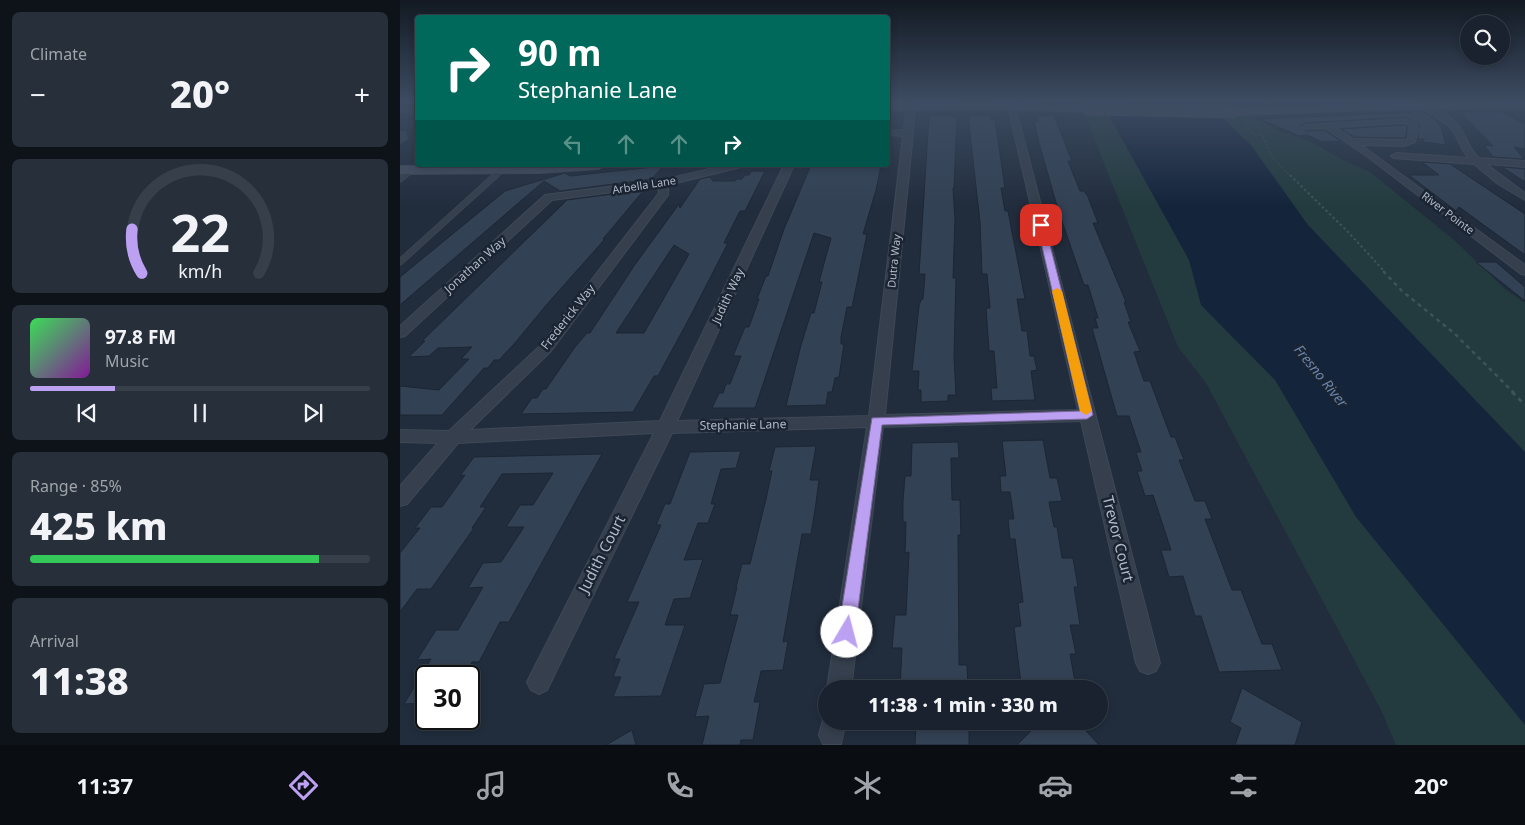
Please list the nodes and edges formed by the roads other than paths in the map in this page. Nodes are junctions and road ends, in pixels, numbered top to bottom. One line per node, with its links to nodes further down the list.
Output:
1 (909, 136): 24 (street, Dutra Way)
2 (1019, 136): 23 (street, Trevor Court)
3 (1342, 136): 6 (street, River Pointe)
4 (1413, 136): 6 (street)
5 (1460, 136): 9 (street)
6 (1357, 145): 7 (street, River Pointe); 8 (street, River Pointe)
7 (1393, 153): 8 (street, River Pointe); 9 (street, River Pointe)
8 (1371, 155): 21 (street, River Pointe)
9 (1477, 161): 11 (street, River Pointe); 19 (street)
10 (400, 162): 12 (street)
11 (1525, 164)
12 (410, 167): 13 (street); 16 (lane)
13 (505, 167): 20 (lane)
14 (730, 167): 17 (street, Arbella Lane)
15 (788, 167): 25 (street, Judith Way)
16 (400, 178)
17 (663, 184): 18 (street, Arbella Lane); 27 (street, Frederick Way)
18 (549, 197): 22 (street, Jonathan Way)
19 (1525, 198)
20 (400, 262)
21 (1525, 271)
22 (400, 332)
23 (1087, 415): 24 (street, Stephanie Lane); 29 (street, Trevor Court)
24 (876, 421): 25 (street, Stephanie Lane); 30 (street, Dutra Way)
25 (666, 426): 27 (street, Stephanie Lane); 31 (street, Judith Court)
26 (400, 436): 27 (street, Stephanie Lane)
27 (453, 437): 28 (street, Frederick Way)
28 (400, 499)
29 (1148, 663)
30 (840, 680)
31 (539, 682)

